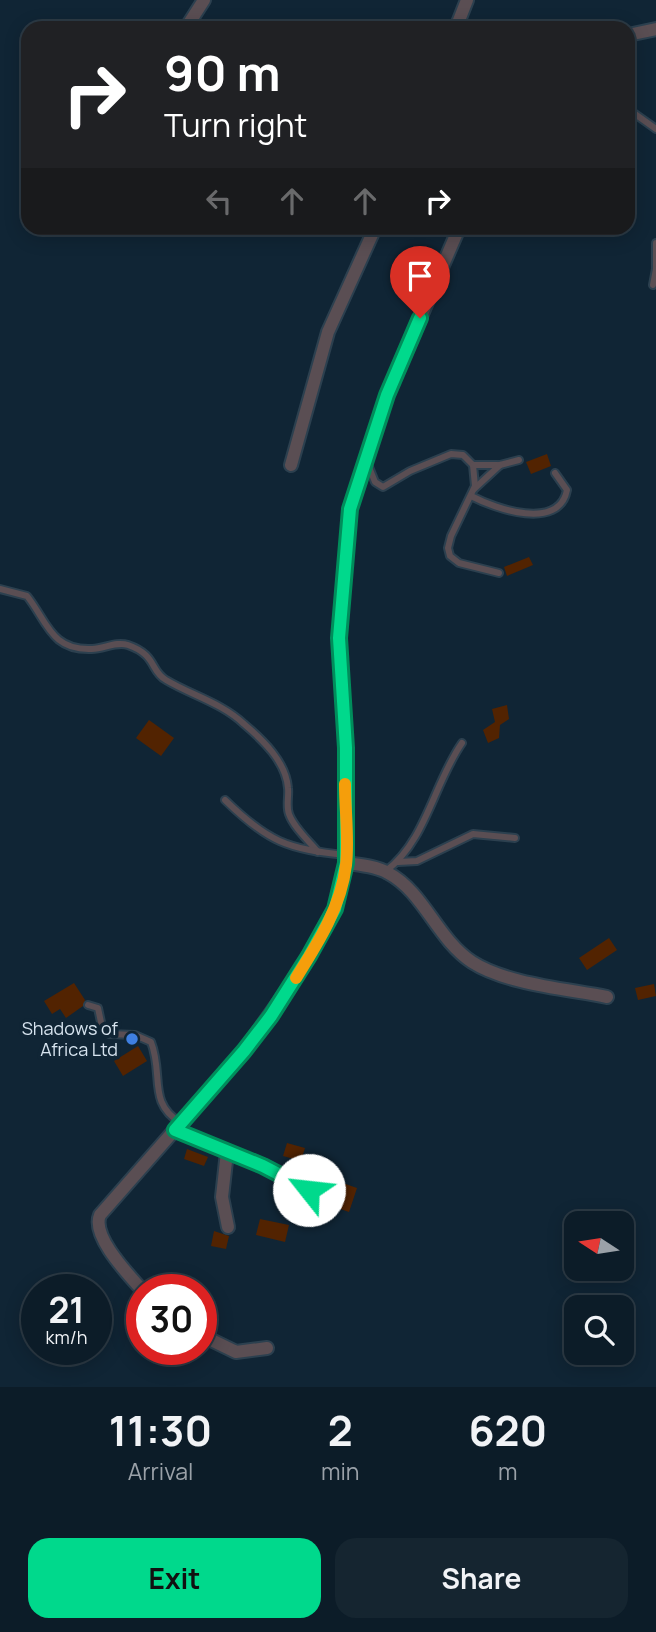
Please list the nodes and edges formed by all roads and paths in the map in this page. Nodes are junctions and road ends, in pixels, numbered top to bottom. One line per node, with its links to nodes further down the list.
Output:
1 (204, 0): 3 (street)
2 (467, 0): 4 (street)
3 (190, 21)
4 (459, 21)
5 (656, 29): 6 (street)
6 (635, 33)
7 (635, 114): 8 (lane)
8 (656, 129)
9 (371, 235): 16 (street)
10 (456, 235): 14 (street)
11 (656, 243): 12 (lane)
12 (656, 269): 13 (lane)
13 (653, 285)
14 (365, 458): 17 (lane); 27 (street)
15 (519, 460): 18 (lane)
16 (291, 465)
17 (473, 465): 18 (lane); 20 (lane)
18 (500, 465): 20 (lane)
19 (555, 473): 20 (lane)
20 (472, 493): 21 (lane)
21 (499, 573)
22 (0, 589): 26 (lane)
23 (462, 743): 28 (lane)
24 (225, 800): 26 (lane)
25 (515, 838): 28 (lane)
26 (318, 852): 27 (lane)
27 (346, 859): 29 (street); 32 (street)
28 (398, 862): 29 (lane)
29 (386, 871): 30 (street)
30 (607, 997)
31 (88, 1006): 32 (lane)
32 (178, 1126): 33 (street); 36 (street)
33 (227, 1152): 34 (street); 35 (street)
34 (309, 1190)
35 (228, 1227)
36 (130, 1274)
37 (217, 1343): 38 (street)
38 (267, 1348)

